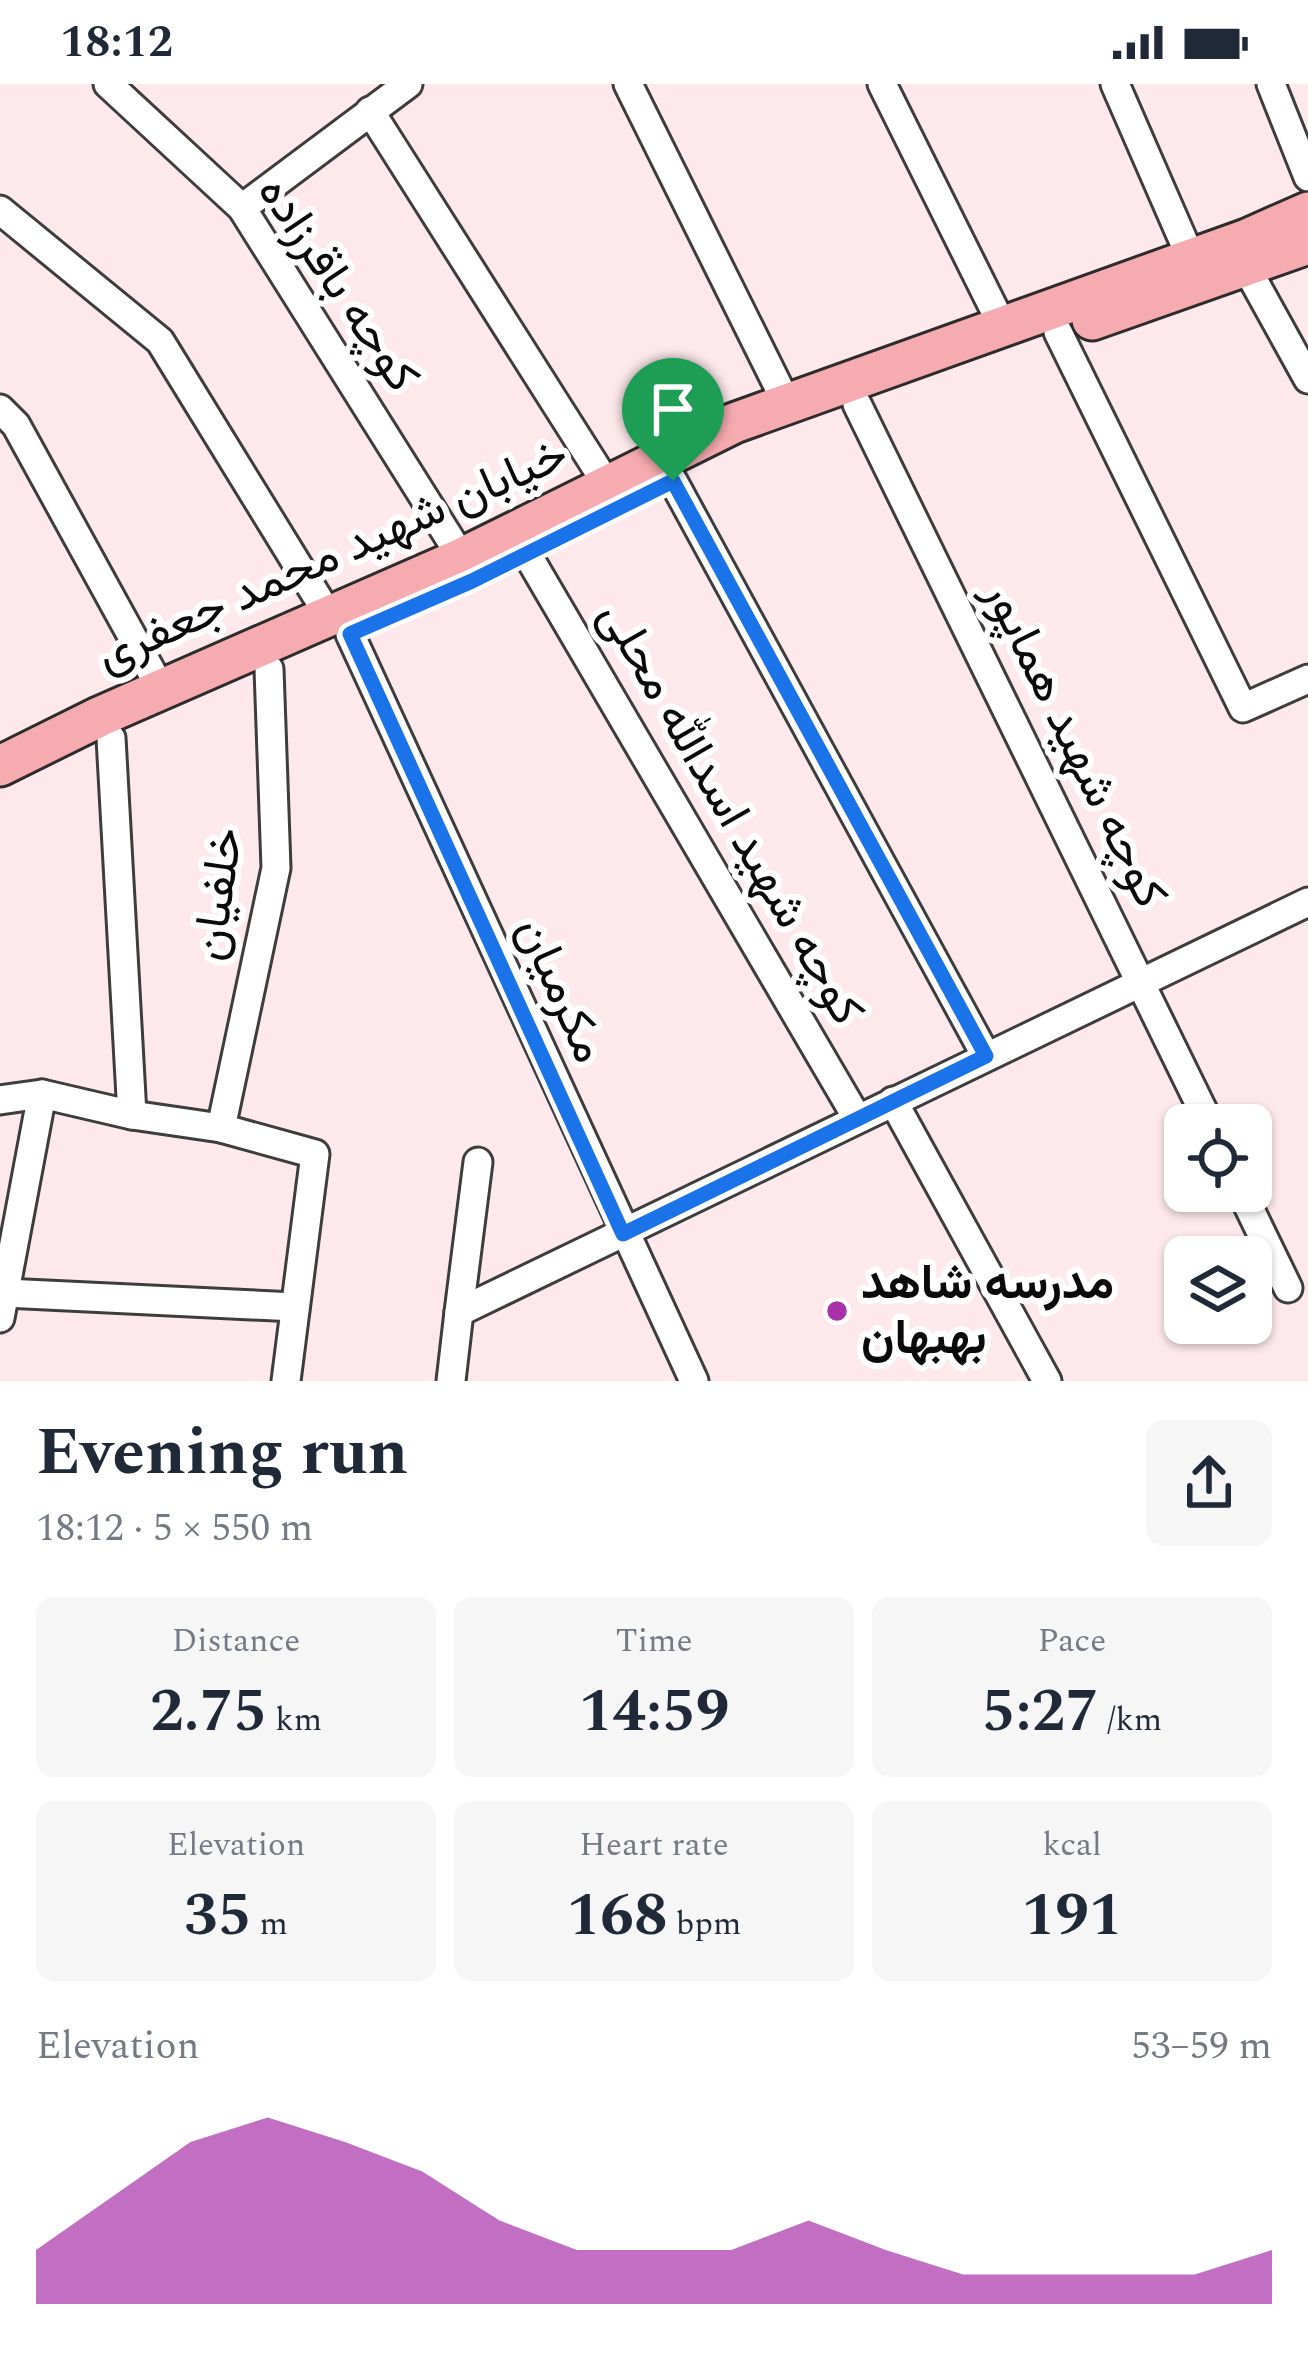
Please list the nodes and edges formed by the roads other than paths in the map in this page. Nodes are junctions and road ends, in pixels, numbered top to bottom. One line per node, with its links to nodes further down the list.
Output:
1 (108, 84): 9 (street, کوچه باقرزاده)
2 (408, 84): 7 (street)
3 (628, 84): 18 (street)
4 (882, 84): 15 (street)
5 (1114, 84): 14 (street)
6 (1270, 84): 8 (street)
7 (370, 110): 9 (street); 22 (street)
8 (1308, 177)
9 (242, 208): 24 (street, کوچه باقرزاده)
10 (0, 210): 25 (street, مکرمیان)
11 (1308, 212): 13 (street)
12 (1308, 244): 13 (street)
13 (1246, 253): 14 (street, خیابان شهید محمد جعفری); 16 (street, خیابان شهید محمد جعفری); 17 (street)
14 (1190, 256): 15 (street, خیابان شهید محمد جعفری)
15 (1002, 325): 18 (street, خیابان شهید محمد جعفری)
16 (1058, 332): 19 (street, خیابان شهید محمد جعفری); 27 (street)
17 (1308, 380)
18 (787, 404): 22 (street, خیابان شهید محمد جعفری)
19 (857, 404): 21 (street, خیابان شهید محمد جعفری); 32 (street, کوچه شهید هماپور)
20 (0, 409): 28 (street)
21 (673, 481): 23 (street, خیابان شهید محمد جعفری); 33 (street)
22 (608, 486): 24 (street, خیابان شهید محمد جعفری)
23 (526, 554): 25 (street, خیابان شهید محمد جعفری); 39 (street, کوچه شهید اسدالله محلی)
24 (462, 559): 25 (street, خیابان شهید محمد جعفری)
25 (339, 625): 26 (street, خیابان شهید محمد جعفری); 28 (street, خیابان شهید محمد جعفری); 43 (street, مکرمیان)
26 (269, 669): 29 (street, خیابان شهید محمد جعفری); 40 (street, خلفیان)
27 (1308, 679)
28 (161, 689): 30 (street, خیابان شهید محمد جعفری)
29 (111, 739): 30 (street, خیابان شهید محمد جعفری); 38 (street)
30 (2, 767)
31 (1308, 902): 32 (street)
32 (1142, 983): 33 (street); 37 (street, کوچه شهید هماپور)
33 (986, 1056): 36 (street)
34 (42, 1094): 35 (street); 38 (street); 45 (street)
35 (0, 1100)
36 (893, 1101): 39 (street); 51 (street)
37 (1200, 1104)
38 (132, 1114): 40 (street)
39 (857, 1118): 43 (street)
40 (220, 1128): 46 (street)
41 (478, 1162): 47 (street)
42 (1251, 1212): 44 (street)
43 (623, 1234): 47 (street); 50 (street, مکرمیان)
44 (1288, 1288)
45 (2, 1305): 46 (street)
46 (295, 1307): 48 (street)
47 (459, 1312): 49 (street)
48 (286, 1381)
49 (451, 1381)
50 (694, 1381)
51 (1047, 1381)

